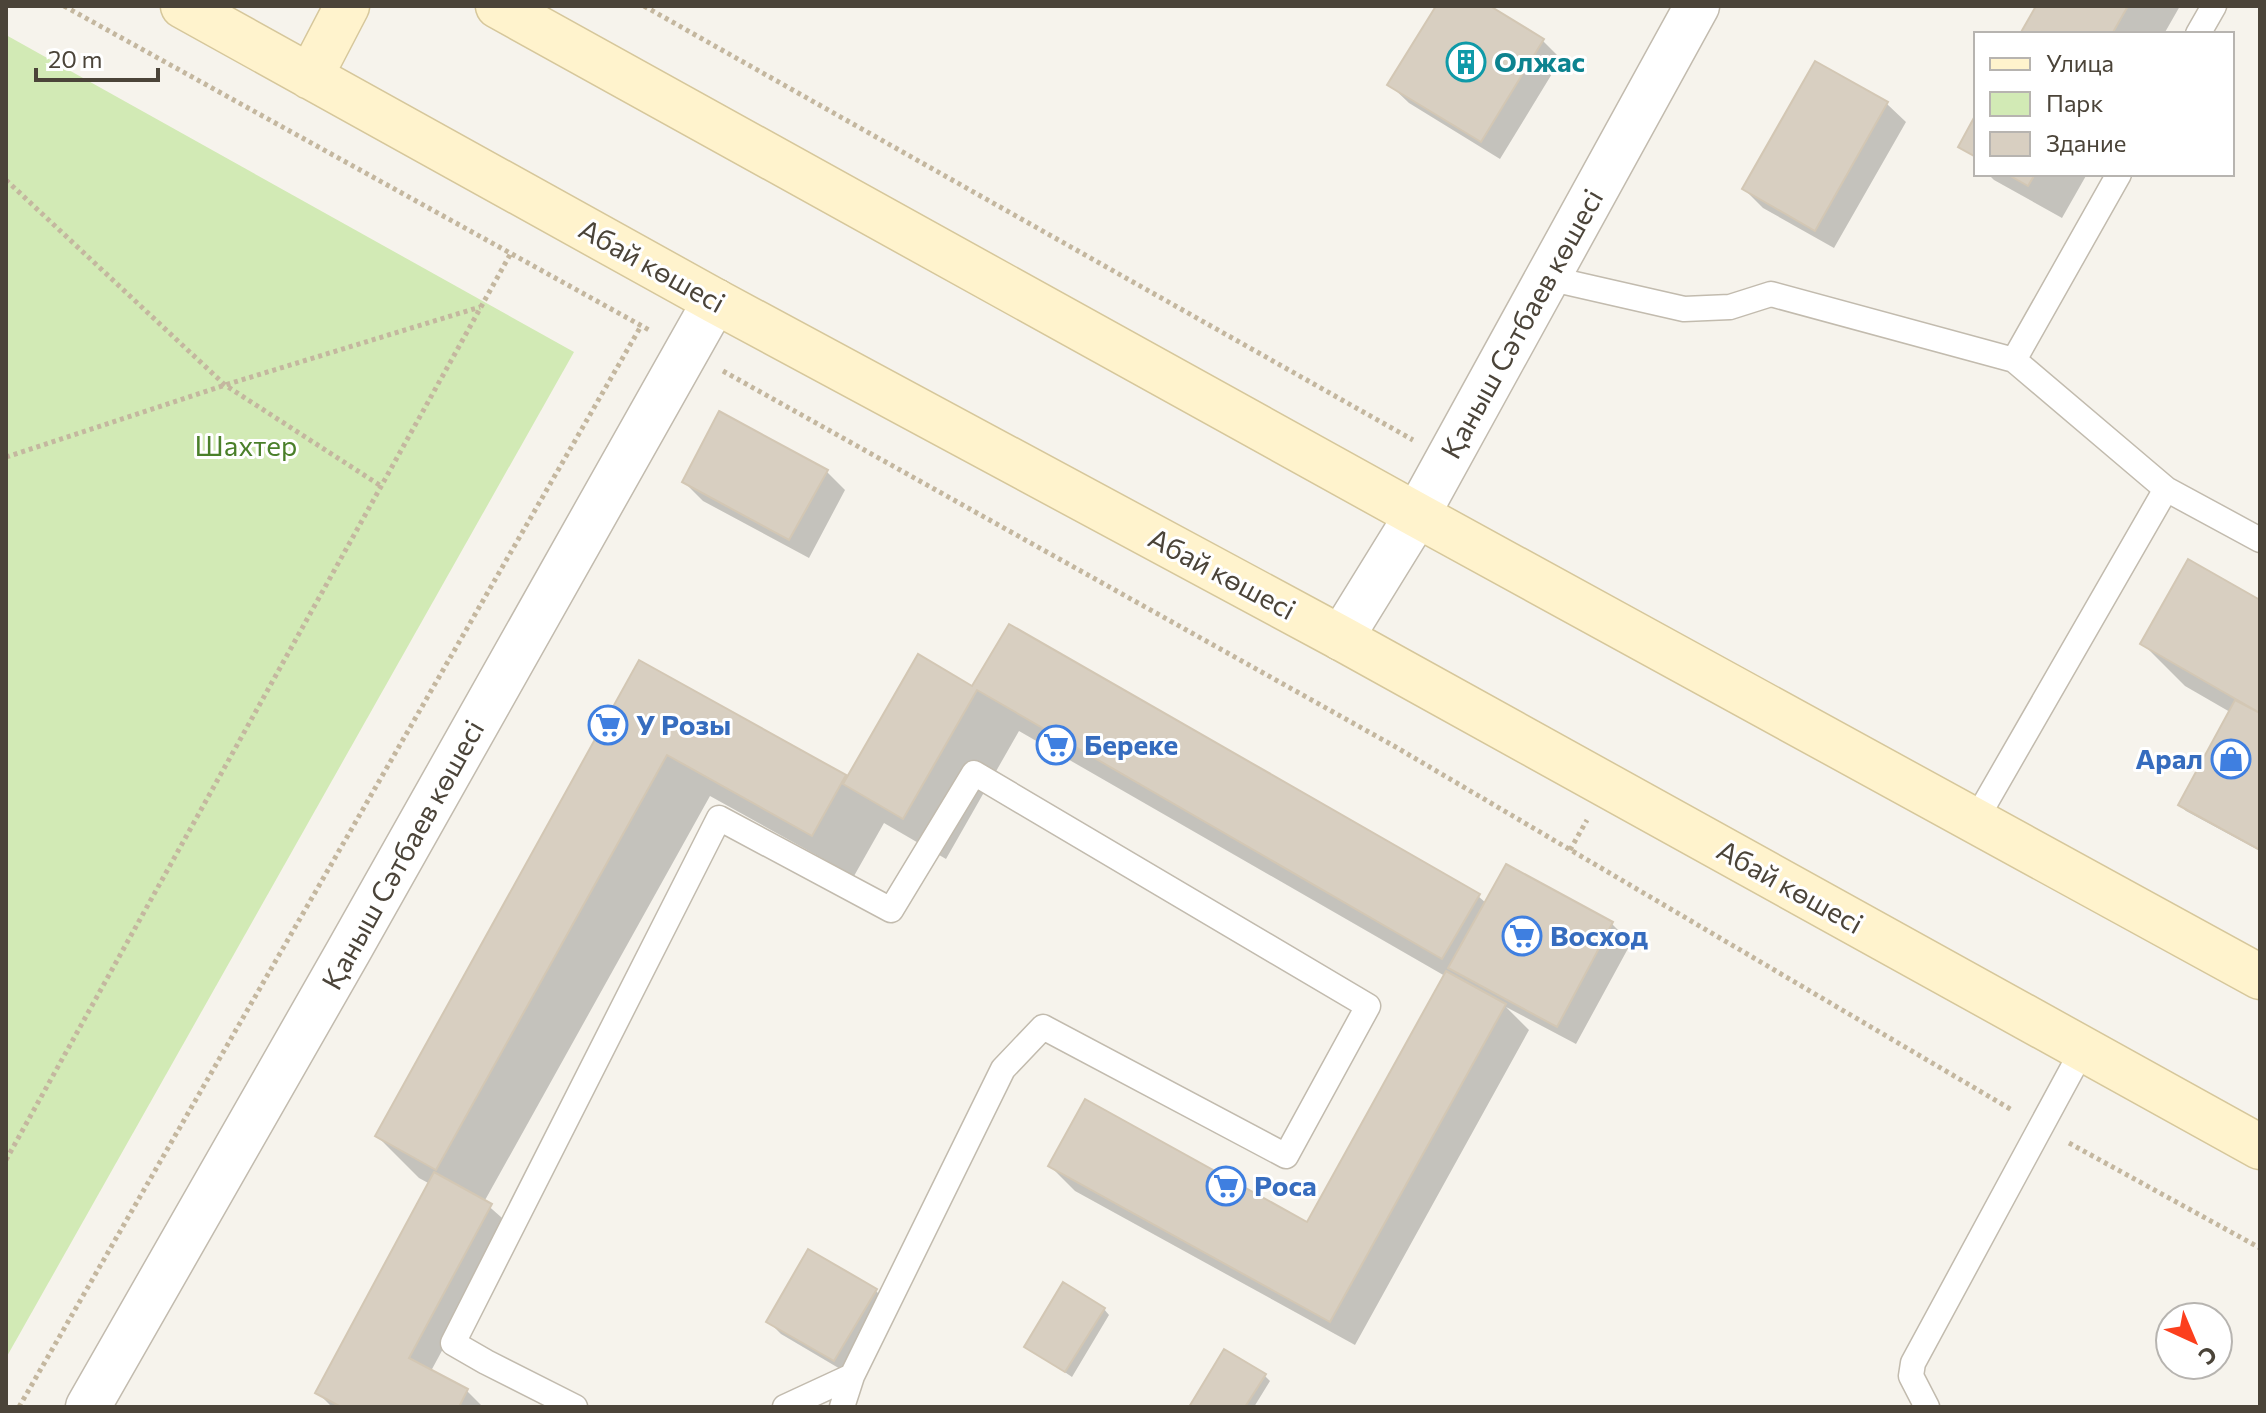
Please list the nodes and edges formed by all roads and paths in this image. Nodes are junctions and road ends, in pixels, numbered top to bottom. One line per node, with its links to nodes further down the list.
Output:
1 (64, 6): 12 (path)
2 (183, 6): 9 (main road, Абай көшесі)
3 (347, 6): 9 (main road)
4 (498, 6): 24 (main road)
5 (644, 6): 21 (path)
6 (1697, 6): 13 (street, Қаныш Сәтбаев көшесі)
7 (2214, 6): 8 (lane)
8 (2199, 32)
9 (310, 77): 14 (main road, Абай көшесі)
10 (2118, 176): 18 (lane)
11 (6, 180): 19 (path)
12 (511, 253): 15 (path); 16 (path)
13 (1548, 278): 18 (lane); 21 (street, Қаныш Сәтбаев көшесі)
14 (715, 301): 17 (street, Қаныш Сәтбаев көшесі); 26 (main road, Абай көшесі)
15 (481, 306): 19 (path); 22 (path)
16 (641, 326): 17 (path); 35 (path)
17 (687, 351): 30 (path); 36 (street, Қаныш Сәтбаев көшесі)
18 (2014, 360): 23 (lane)
19 (225, 385): 20 (path); 22 (path)
20 (6, 457)
21 (1448, 460): 24 (street, Қаныш Сәтбаев көшесі)
22 (381, 486): 32 (path)
23 (2166, 489): 25 (lane); 27 (lane)
24 (1417, 515): 26 (street, Қаныш Сәтбаев көшесі); 27 (main road)
25 (2260, 540)
26 (1341, 638): 29 (main road, Абай көшесі)
27 (1975, 821): 28 (main road)
28 (2260, 977)
29 (2083, 1049): 30 (lane); 31 (main road, Абай көшесі)
30 (2041, 1128): 33 (path); 40 (lane)
31 (2260, 1147)
32 (6, 1160)
33 (2260, 1248)
34 (852, 1376): 37 (lane); 38 (lane); 39 (lane)
35 (19, 1407)
36 (88, 1407)
37 (575, 1407)
38 (785, 1407)
39 (842, 1407)
40 (1927, 1407)

